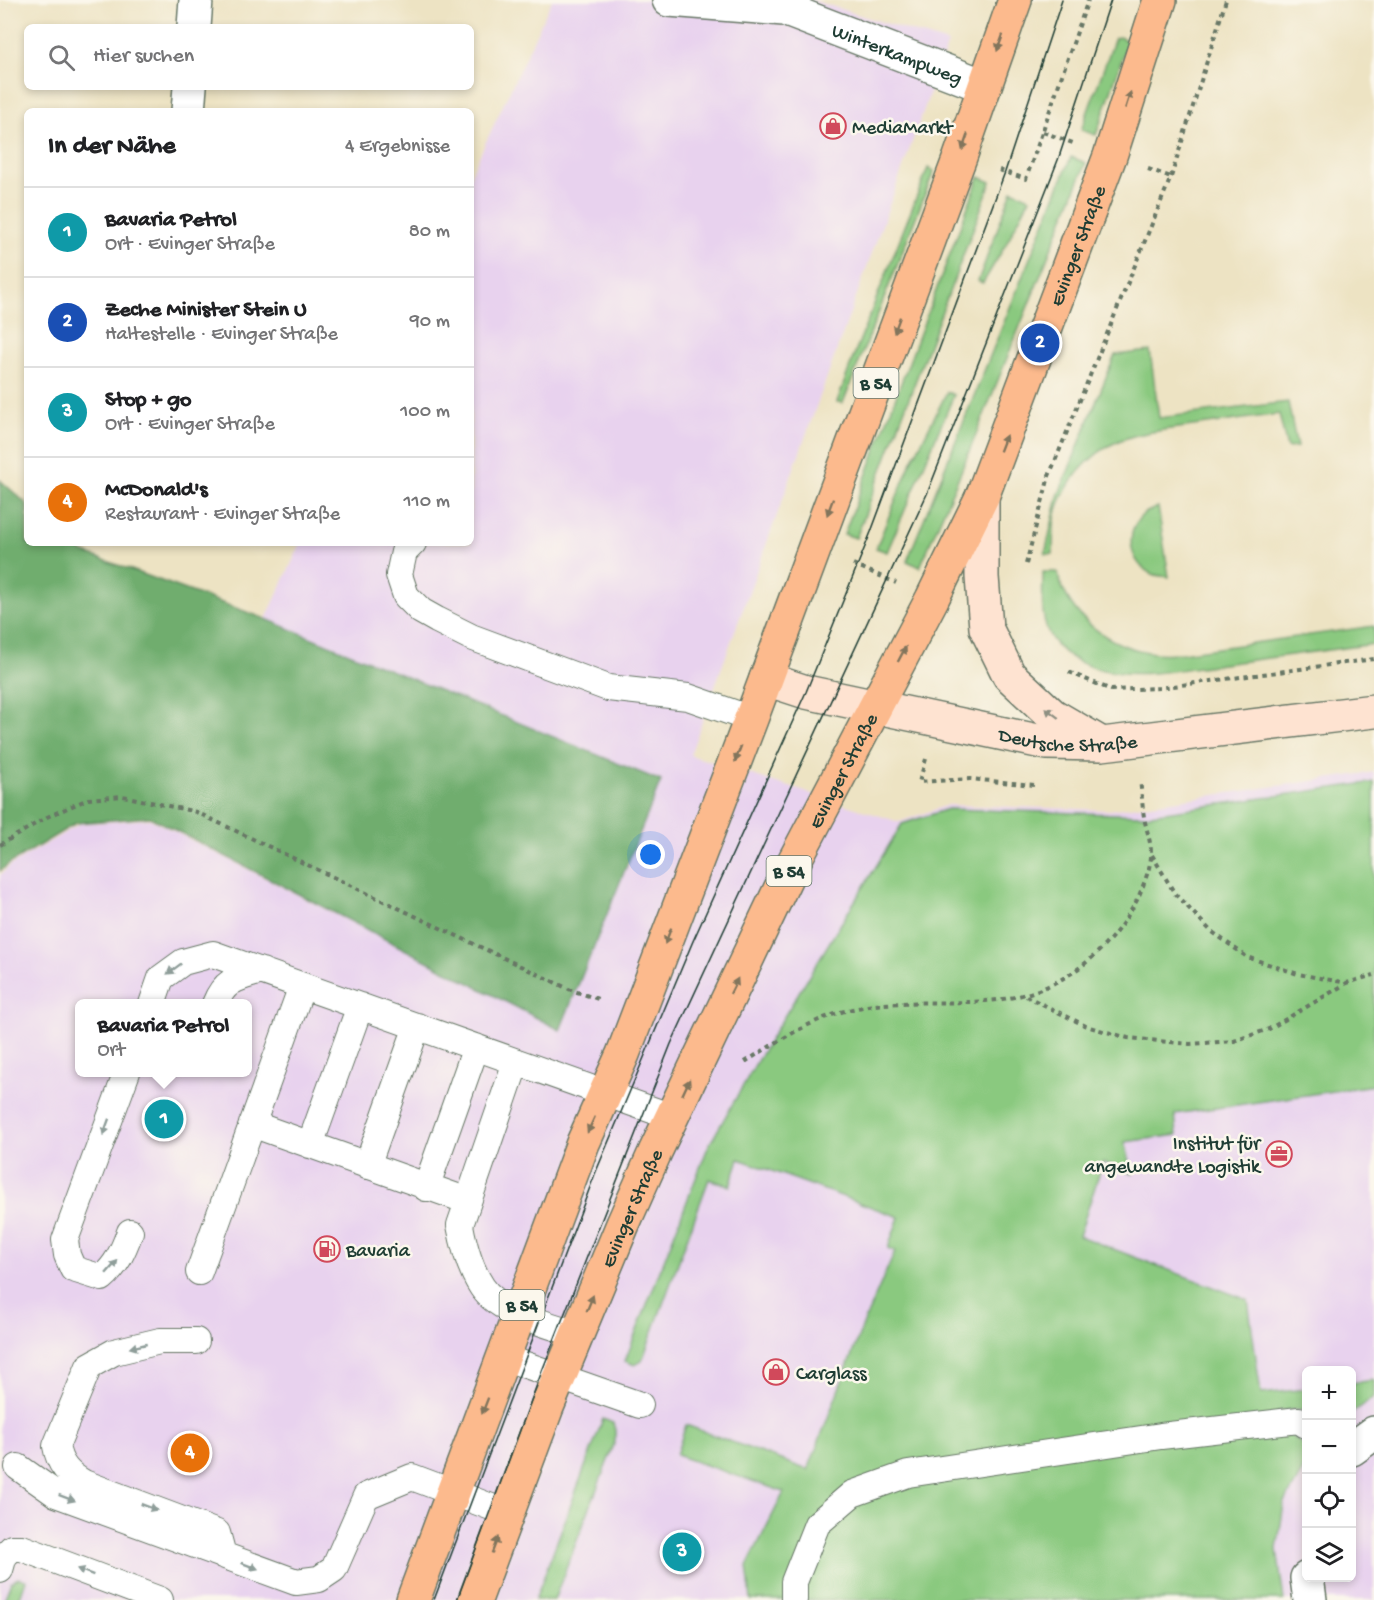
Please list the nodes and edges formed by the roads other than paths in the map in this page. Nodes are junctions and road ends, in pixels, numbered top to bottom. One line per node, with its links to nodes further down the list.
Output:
1 (196, 0): 5 (street)
2 (669, 0): 6 (street, Winterkampweg)
3 (1015, 0): 6 (main road, B 54, one-way to 6)
4 (1160, 0): 9 (main road, Evinger Straße / B 54, one-way to 4)
5 (194, 24)
6 (984, 86): 11 (main road, B 54, one-way to 11)
7 (190, 90): 8 (street)
8 (188, 108)
9 (982, 497): 12 (main road, Evinger Straße / B 54, one-way to 9); 15 (street, one-way to 9)
10 (410, 546): 14 (lane)
11 (766, 679): 12 (street, Deutsche Straße); 14 (main road, B 54)
12 (874, 706): 15 (street, Deutsche Straße); 26 (main road, Evinger Straße / B 54, one-way to 12)
13 (1374, 711): 15 (street, Deutsche Straße)
14 (751, 719): 25 (main road, B 54, one-way to 25)
15 (1101, 744)
16 (262, 971): 17 (lane); 18 (lane, one-way to 18); 19 (lane)
17 (302, 986): 20 (lane); 27 (lane)
18 (154, 999)
19 (217, 999)
20 (360, 1006): 21 (lane); 28 (lane)
21 (417, 1026): 22 (lane); 29 (lane)
22 (476, 1047): 23 (lane); 30 (lane)
23 (516, 1062): 25 (lane); 31 (lane)
24 (125, 1077): 32 (lane, one-way to 32)
25 (605, 1093): 26 (lane); 34 (main road, B 54, one-way to 34)
26 (672, 1117): 35 (main road, Evinger Straße / B 54, one-way to 26)
27 (252, 1124): 28 (lane); 33 (lane)
28 (310, 1145): 29 (lane)
29 (367, 1166): 30 (lane)
30 (426, 1188): 31 (lane)
31 (468, 1201): 34 (lane)
32 (130, 1232)
33 (199, 1272)
34 (519, 1313): 35 (lane); 37 (main road, B 54)
35 (578, 1334): 38 (main road, Evinger Straße / B 54)
36 (196, 1341): 46 (lane, one-way to 46)
37 (503, 1357): 38 (lane); 44 (main road, B 54, one-way to 44)
38 (560, 1377): 39 (lane); 45 (main road, Evinger Straße / B 54)
39 (640, 1406)
40 (1302, 1422): 52 (lane)
41 (1374, 1433): 42 (street)
42 (1356, 1446)
43 (18, 1467): 46 (lane, one-way to 46)
44 (453, 1492): 45 (lane); 46 (lane, one-way to 44); 50 (main road, B 54)
45 (507, 1513): 51 (main road, Evinger Straße / B 54, one-way to 45)
46 (223, 1555)
47 (0, 1570): 49 (lane, one-way to 47)
48 (1308, 1582): 53 (street)
49 (159, 1600)
50 (412, 1600)
51 (475, 1600)
52 (794, 1600)
53 (1310, 1600)

